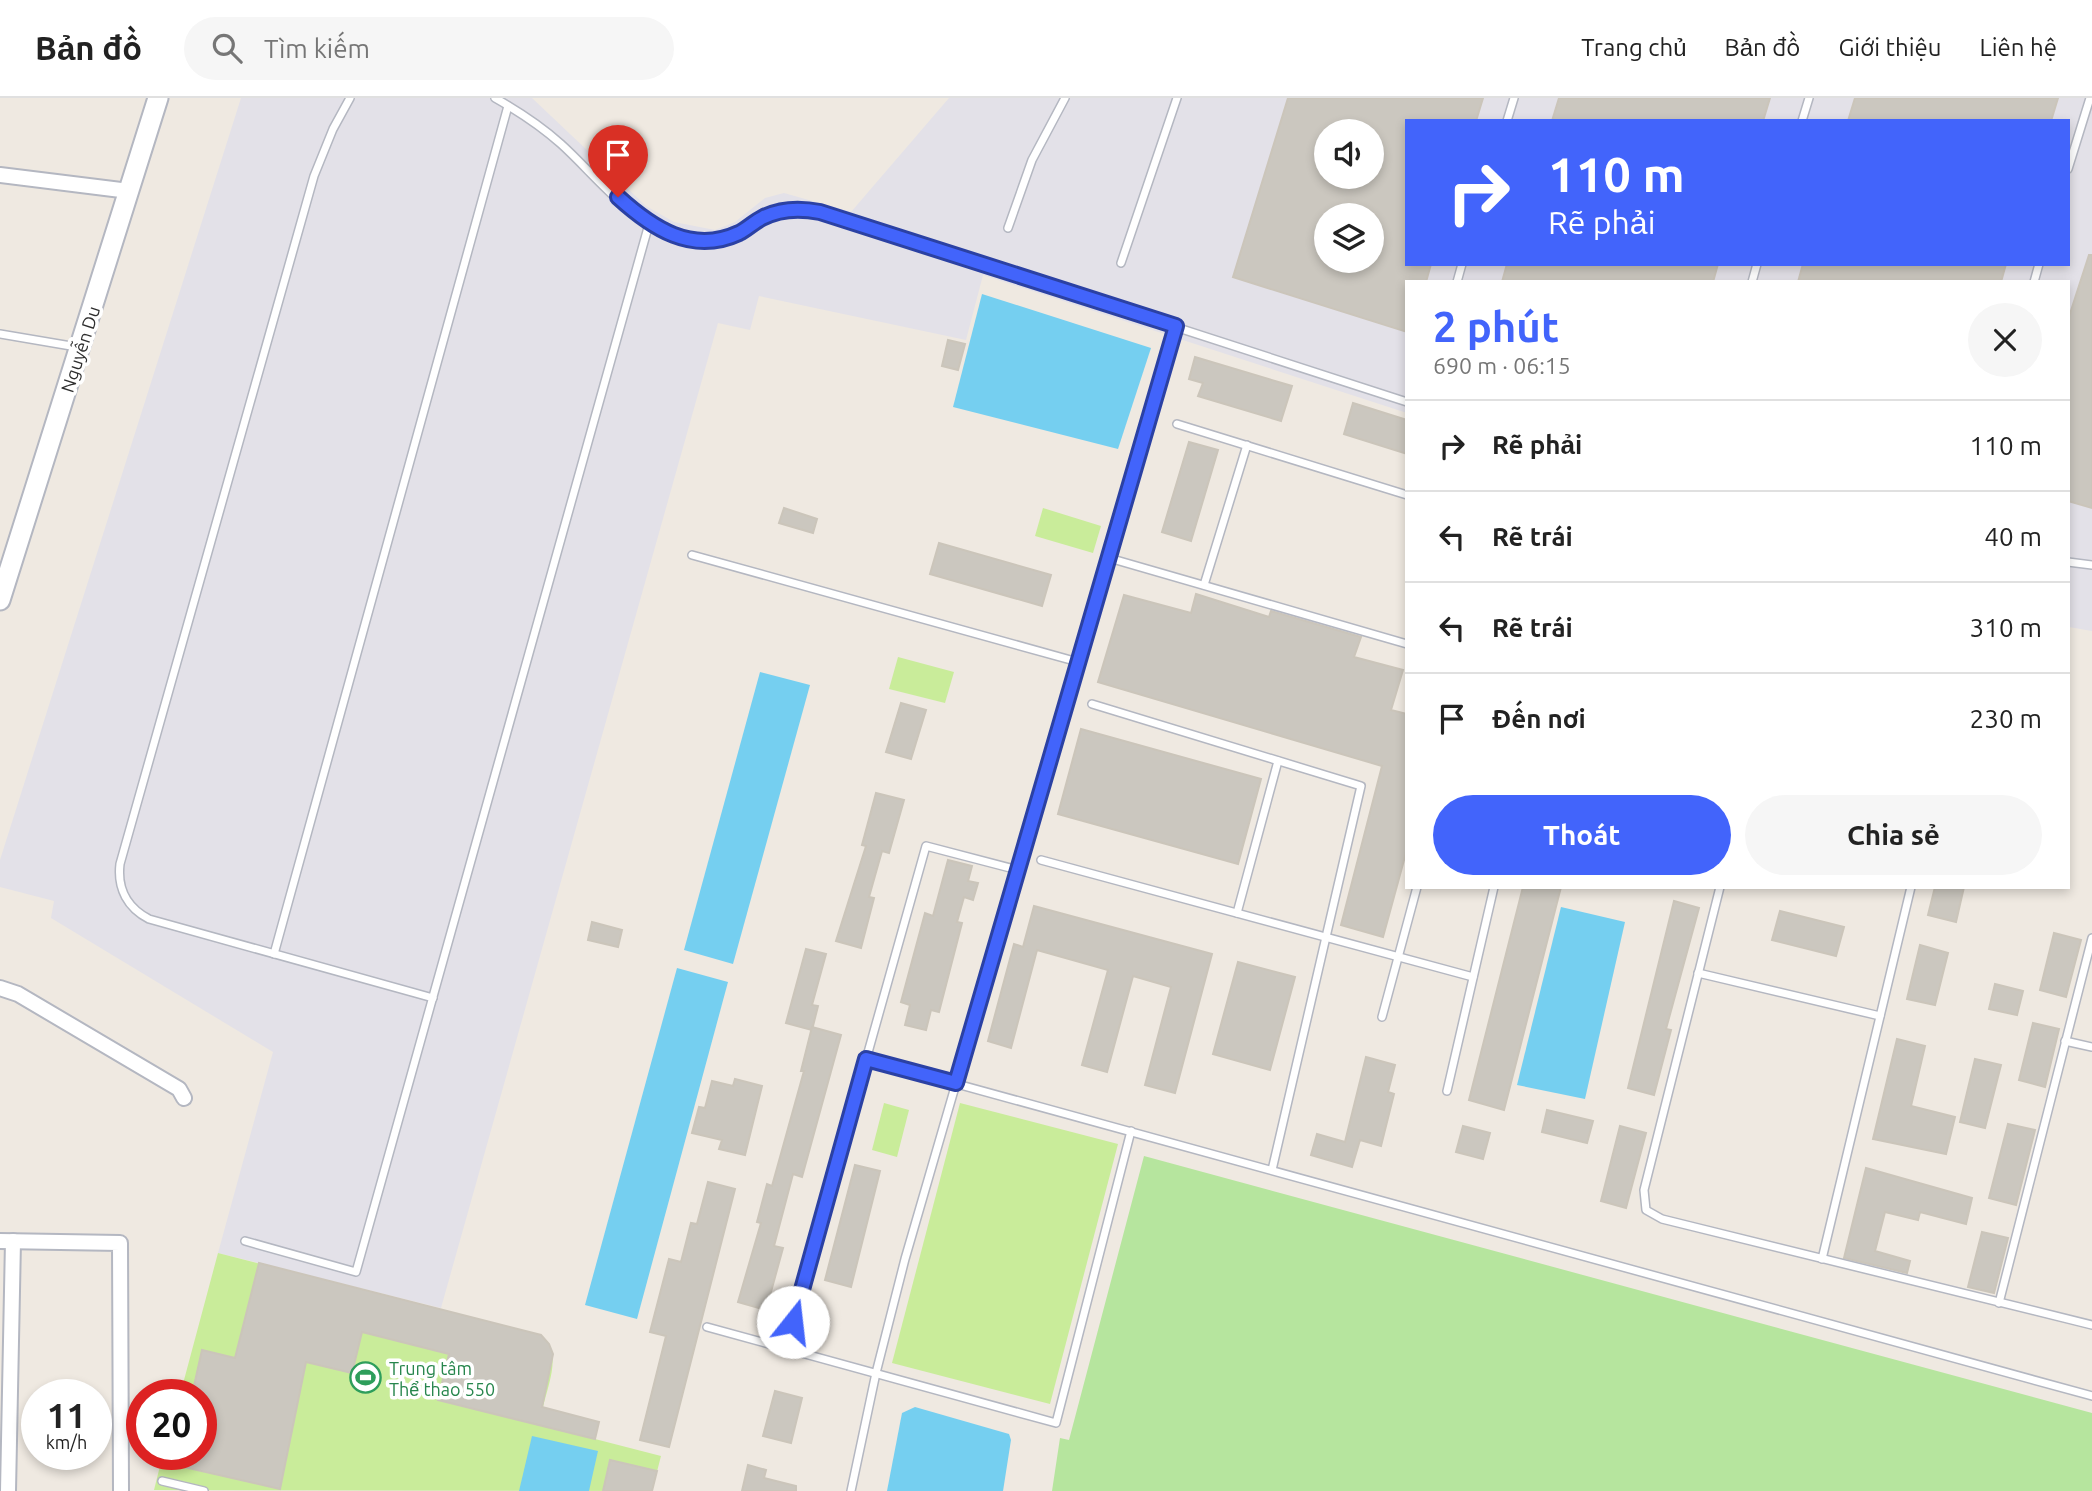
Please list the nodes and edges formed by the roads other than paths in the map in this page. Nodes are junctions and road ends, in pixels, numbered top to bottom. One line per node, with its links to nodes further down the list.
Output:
1 (158, 98): 14 (main road, Nguyễn Du)
2 (350, 98): 44 (lane)
3 (495, 98): 9 (lane)
4 (1065, 98): 16 (lane)
5 (1177, 98): 17 (lane)
6 (1514, 98): 10 (lane)
7 (1809, 98): 11 (lane)
8 (2090, 98): 12 (lane)
9 (508, 106): 15 (lane); 44 (lane)
10 (1508, 119)
11 (1803, 119)
12 (2070, 163)
13 (0, 175): 14 (street)
14 (129, 191): 20 (main road, Nguyễn Du)
15 (649, 224): 18 (lane); 49 (lane)
16 (1008, 228)
17 (1121, 263)
18 (1176, 326): 21 (lane); 26 (lane)
19 (0, 334): 20 (lane)
20 (81, 348): 30 (main road, Nguyễn Du)
21 (1405, 401)
22 (1177, 424): 23 (lane)
23 (1247, 445): 24 (lane); 29 (lane)
24 (1405, 494)
25 (692, 555): 32 (lane)
26 (1109, 558): 29 (lane); 32 (lane)
27 (2070, 562): 28 (lane)
28 (2092, 565)
29 (1204, 585): 31 (lane)
30 (0, 600)
31 (1405, 643)
32 (1078, 662): 36 (lane)
33 (1092, 704): 34 (lane)
34 (1278, 761): 41 (lane); 42 (lane)
35 (1041, 860): 41 (lane)
36 (1018, 870): 54 (lane); 55 (lane)
37 (1416, 889): 45 (lane)
38 (1494, 889): 47 (lane)
39 (1719, 889): 46 (lane)
40 (1911, 889): 50 (lane)
41 (1237, 913): 42 (lane)
42 (1326, 937): 45 (lane); 59 (lane)
43 (2092, 938): 52 (lane)
44 (274, 954): 49 (lane)
45 (1398, 956): 47 (lane); 51 (lane)
46 (1698, 973): 50 (lane); 62 (lane)
47 (1473, 976): 56 (lane)
48 (0, 988): 57 (street)
49 (433, 998): 61 (lane)
50 (1880, 1016): 62 (lane)
51 (1382, 1017)
52 (2066, 1041): 53 (lane); 63 (lane)
53 (2092, 1047)
54 (866, 1059): 55 (lane); 66 (lane)
55 (956, 1083): 58 (lane); 67 (lane)
56 (1447, 1091)
57 (184, 1098)
58 (1131, 1131): 59 (lane); 67 (lane)
59 (1272, 1170): 68 (lane)
60 (7, 1241): 70 (street); 71 (street)
61 (245, 1241)
62 (1822, 1259): 63 (lane)
63 (1998, 1303): 64 (lane)
64 (2092, 1325)
65 (707, 1327): 66 (lane)
66 (785, 1348): 67 (lane)
67 (876, 1373): 73 (lane)
68 (2092, 1396)
69 (162, 1481): 72 (lane)
70 (8, 1491)
71 (121, 1491)
72 (204, 1491)
73 (851, 1491)

